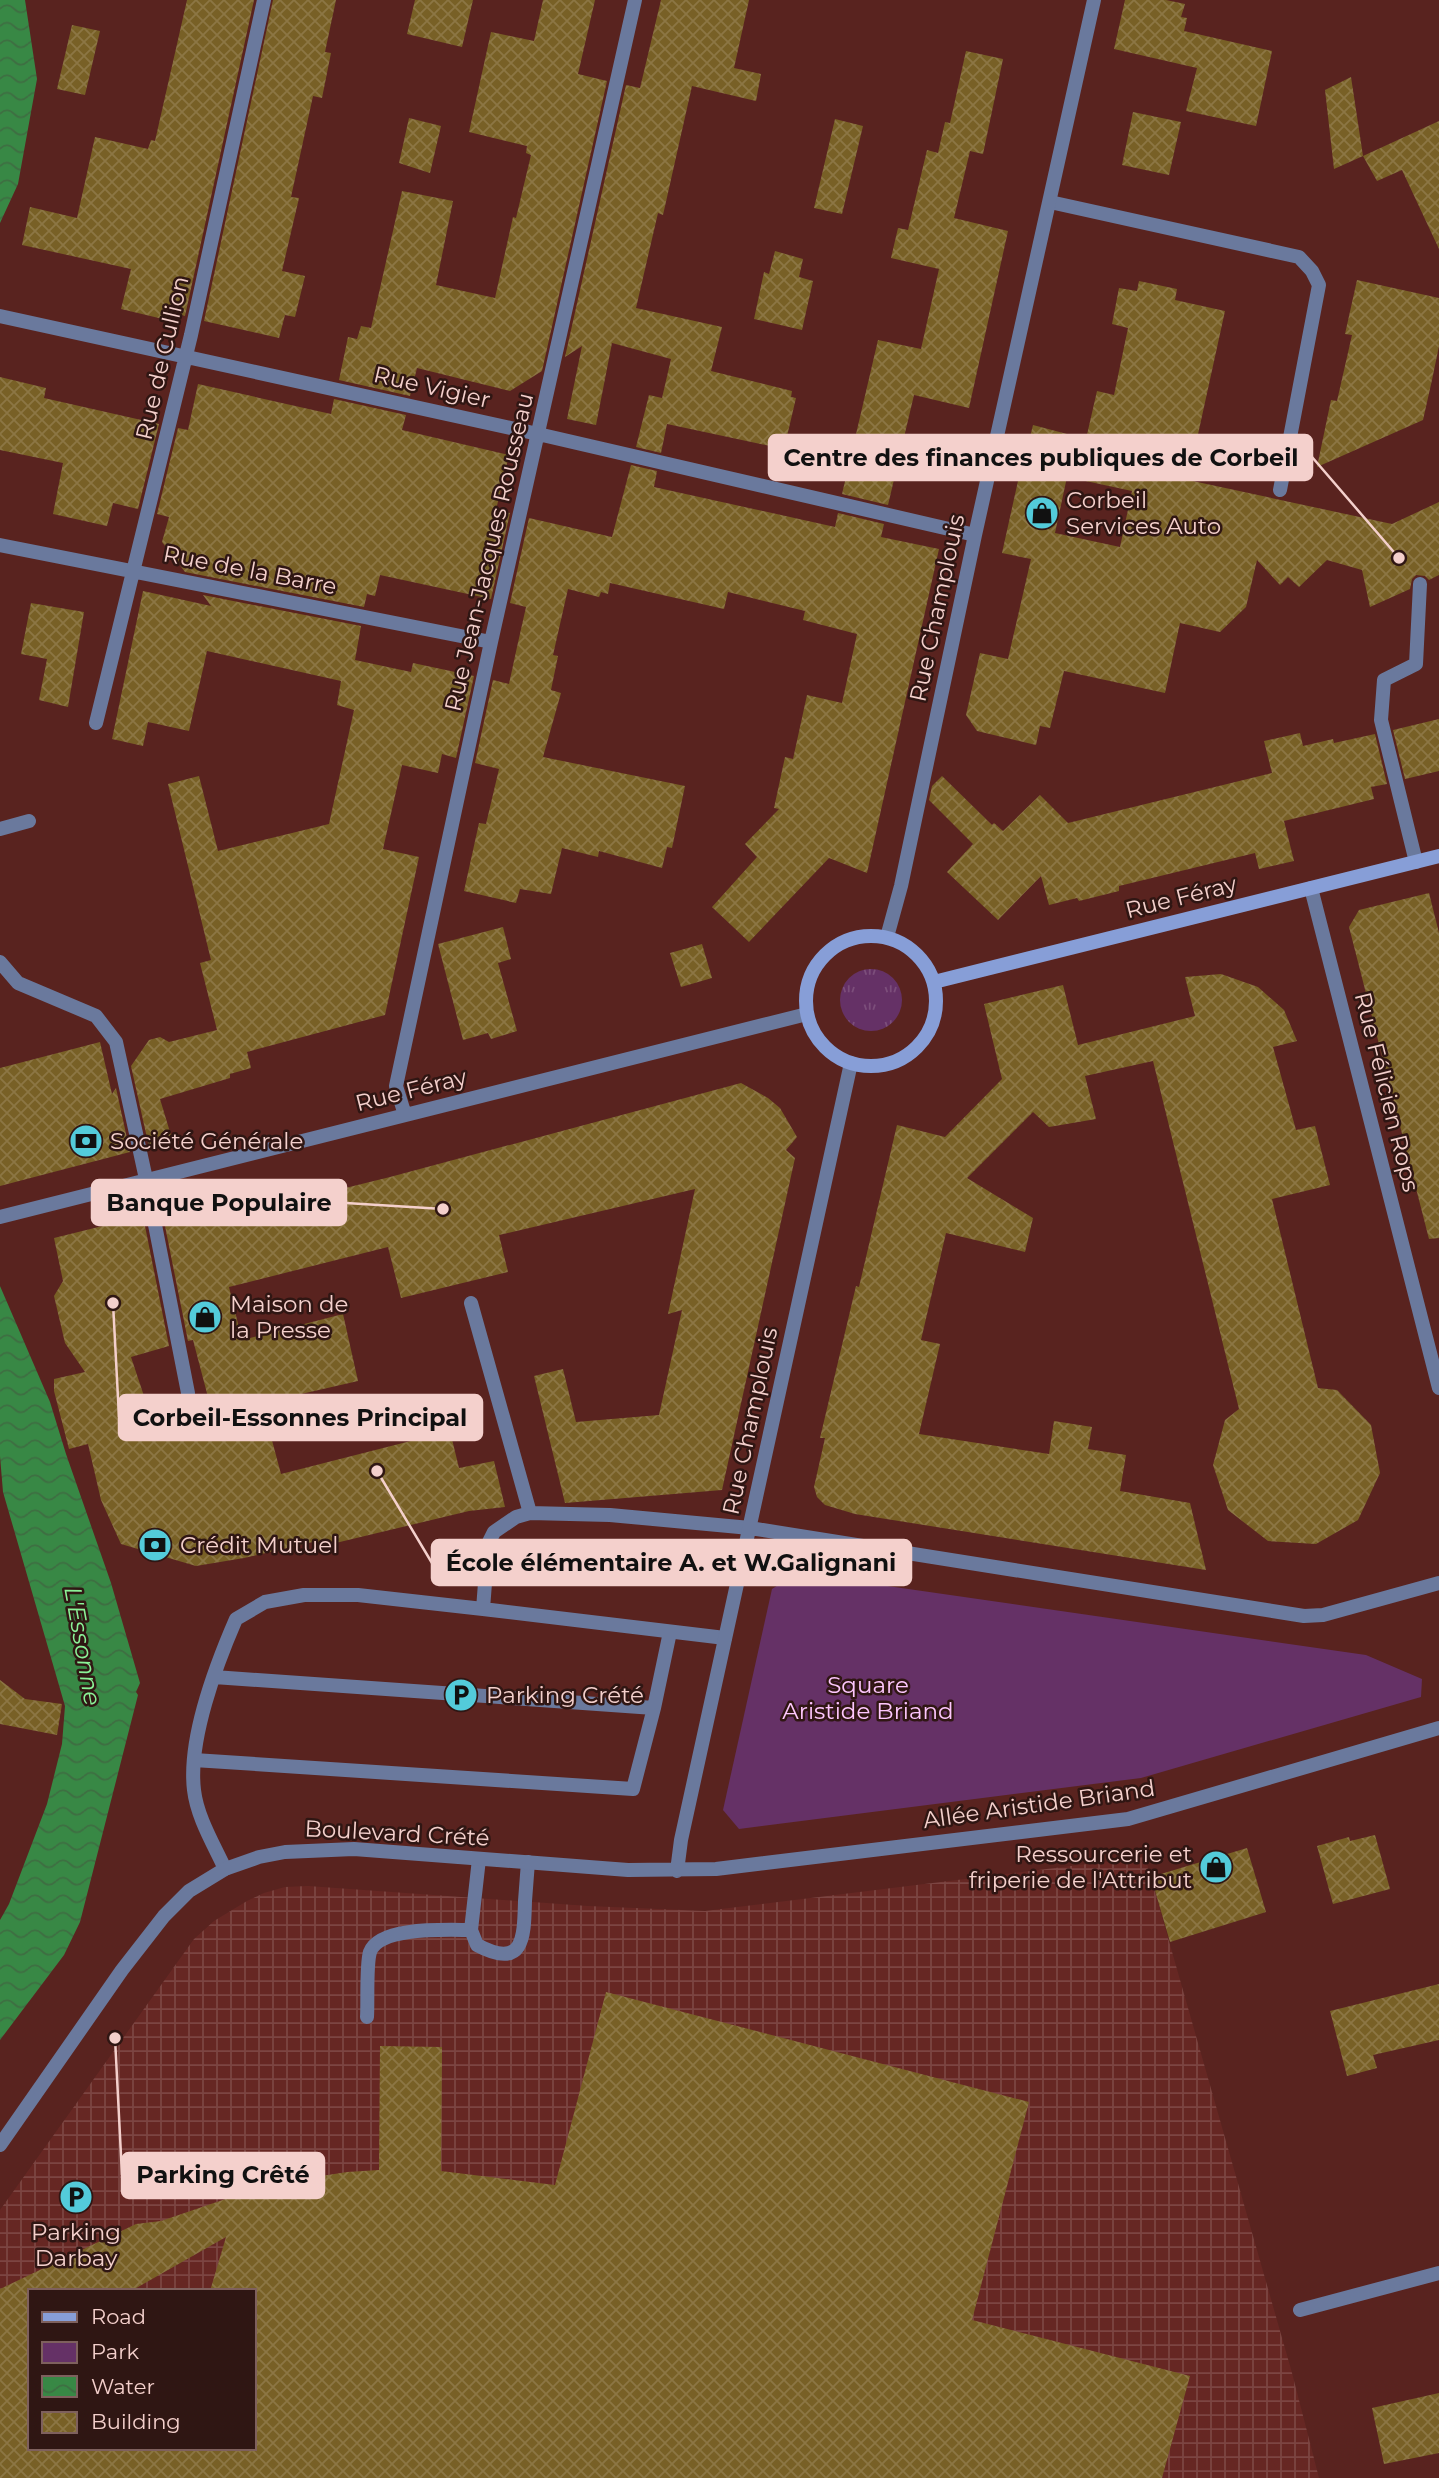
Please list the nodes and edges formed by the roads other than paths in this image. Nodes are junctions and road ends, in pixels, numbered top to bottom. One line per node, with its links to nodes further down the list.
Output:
1 (264, 0): 6 (street, Rue de Cullion)
2 (635, 0): 7 (street, Rue Jean-Jacques Rousseau)
3 (1094, 0): 4 (street, Rue Champlouis)
4 (1050, 202): 8 (street); 9 (street, Rue Champlouis)
5 (0, 316): 6 (street, Rue Vigier)
6 (186, 356): 7 (street, Rue Vigier); 11 (street, Rue de Cullion)
7 (538, 434): 9 (street, Rue Vigier); 13 (street, Rue Jean-Jacques Rousseau)
8 (1280, 490)
9 (975, 535): 20 (street, Rue Champlouis)
10 (0, 545): 11 (street, Rue de la Barre)
11 (132, 569): 13 (street, Rue de la Barre); 14 (street, Rue de Cullion)
12 (1420, 584): 18 (street)
13 (491, 642): 25 (street, Rue Jean-Jacques Rousseau)
14 (96, 723)
15 (29, 821): 16 (street)
16 (0, 829)
17 (1439, 856): 18 (main road, Rue Féray)
18 (1416, 862): 19 (main road, Rue Féray)
19 (1311, 888): 22 (main road, Rue Féray); 29 (street, Rue Félicien Rops)
20 (887, 937): 22 (main road); 23 (main road)
21 (0, 962): 26 (street)
22 (934, 982): 24 (main road)
23 (807, 1014): 24 (main road); 25 (street, Rue Féray)
24 (851, 1063): 32 (street, Rue Champlouis)
25 (405, 1115): 26 (street, Rue Féray)
26 (146, 1179): 27 (street, Rue Féray); 30 (street)
27 (0, 1217)
28 (471, 1303): 31 (street)
29 (1439, 1388)
30 (188, 1393)
31 (530, 1513): 32 (street); 34 (street)
32 (750, 1528): 33 (street); 36 (street, Rue Champlouis)
33 (1439, 1583)
34 (483, 1609): 35 (street); 37 (street)
35 (670, 1632): 36 (street); 38 (street)
36 (725, 1638): 44 (street, Rue Champlouis)
37 (214, 1677): 38 (street); 40 (street)
38 (654, 1708): 40 (street)
39 (1439, 1728): 44 (street, Allée Aristide Briand)
40 (194, 1760): 43 (street)
41 (479, 1859): 42 (street, Boulevard Crété); 43 (street, Boulevard Crété); 45 (street)
42 (528, 1863): 44 (street, Boulevard Crété); 45 (street)
43 (225, 1869): 47 (street, Boulevard Crété)
44 (677, 1871)
45 (471, 1930): 46 (street)
46 (367, 2017)
47 (0, 2145)
48 (1439, 2273): 49 (street)
49 (1300, 2310)

